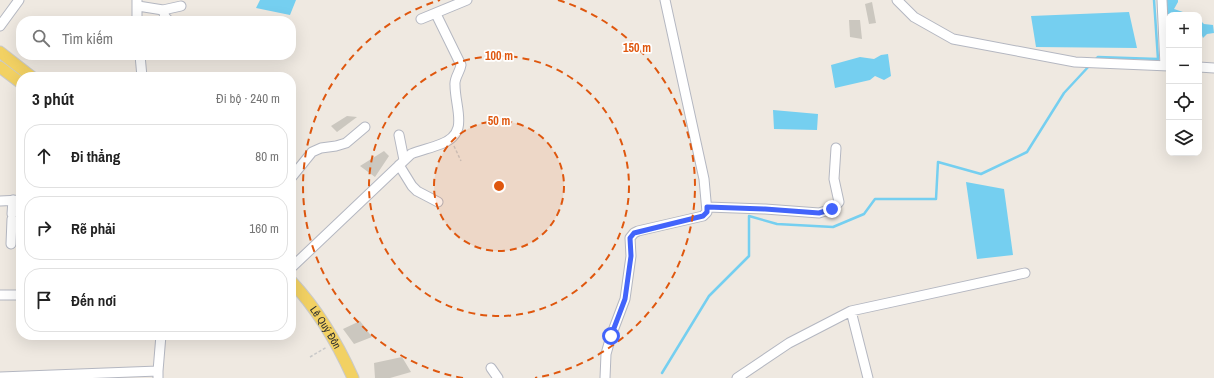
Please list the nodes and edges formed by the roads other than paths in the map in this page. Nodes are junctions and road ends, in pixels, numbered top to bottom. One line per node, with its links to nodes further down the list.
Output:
1 (19, 0): 13 (street)
2 (467, 0): 9 (street)
3 (666, 0): 33 (street)
4 (897, 0): 17 (street)
5 (1162, 0): 15 (street)
6 (137, 3): 8 (street); 10 (street)
7 (181, 6): 8 (street)
8 (163, 10): 11 (street)
9 (436, 14): 12 (street); 27 (street)
10 (138, 16)
11 (166, 16)
12 (421, 19)
13 (0, 26)
14 (0, 52): 21 (main road)
15 (1166, 53)
16 (140, 60): 22 (street)
17 (1166, 66)
18 (0, 67): 23 (main road)
19 (1202, 67): 20 (street)
20 (1214, 68)
21 (26, 72)
22 (142, 72)
23 (16, 79)
24 (365, 127): 28 (street)
25 (400, 135): 27 (street)
26 (836, 148): 33 (street)
27 (401, 163): 31 (street); 35 (street)
28 (296, 172)
29 (0, 200): 30 (street)
30 (16, 200)
31 (438, 202)
32 (16, 203): 34 (street)
33 (707, 207): 47 (street)
34 (11, 244)
35 (296, 263)
36 (1025, 273): 40 (street)
37 (296, 286): 45 (main road, Lê Quý Đôn)
38 (0, 295): 39 (street)
39 (16, 295)
40 (851, 311): 48 (street); 49 (street)
41 (161, 340): 43 (street)
42 (490, 368): 46 (street)
43 (158, 375): 44 (street)
44 (0, 377)
45 (353, 378)
46 (498, 378)
47 (605, 378)
48 (737, 378)
49 (868, 378)

